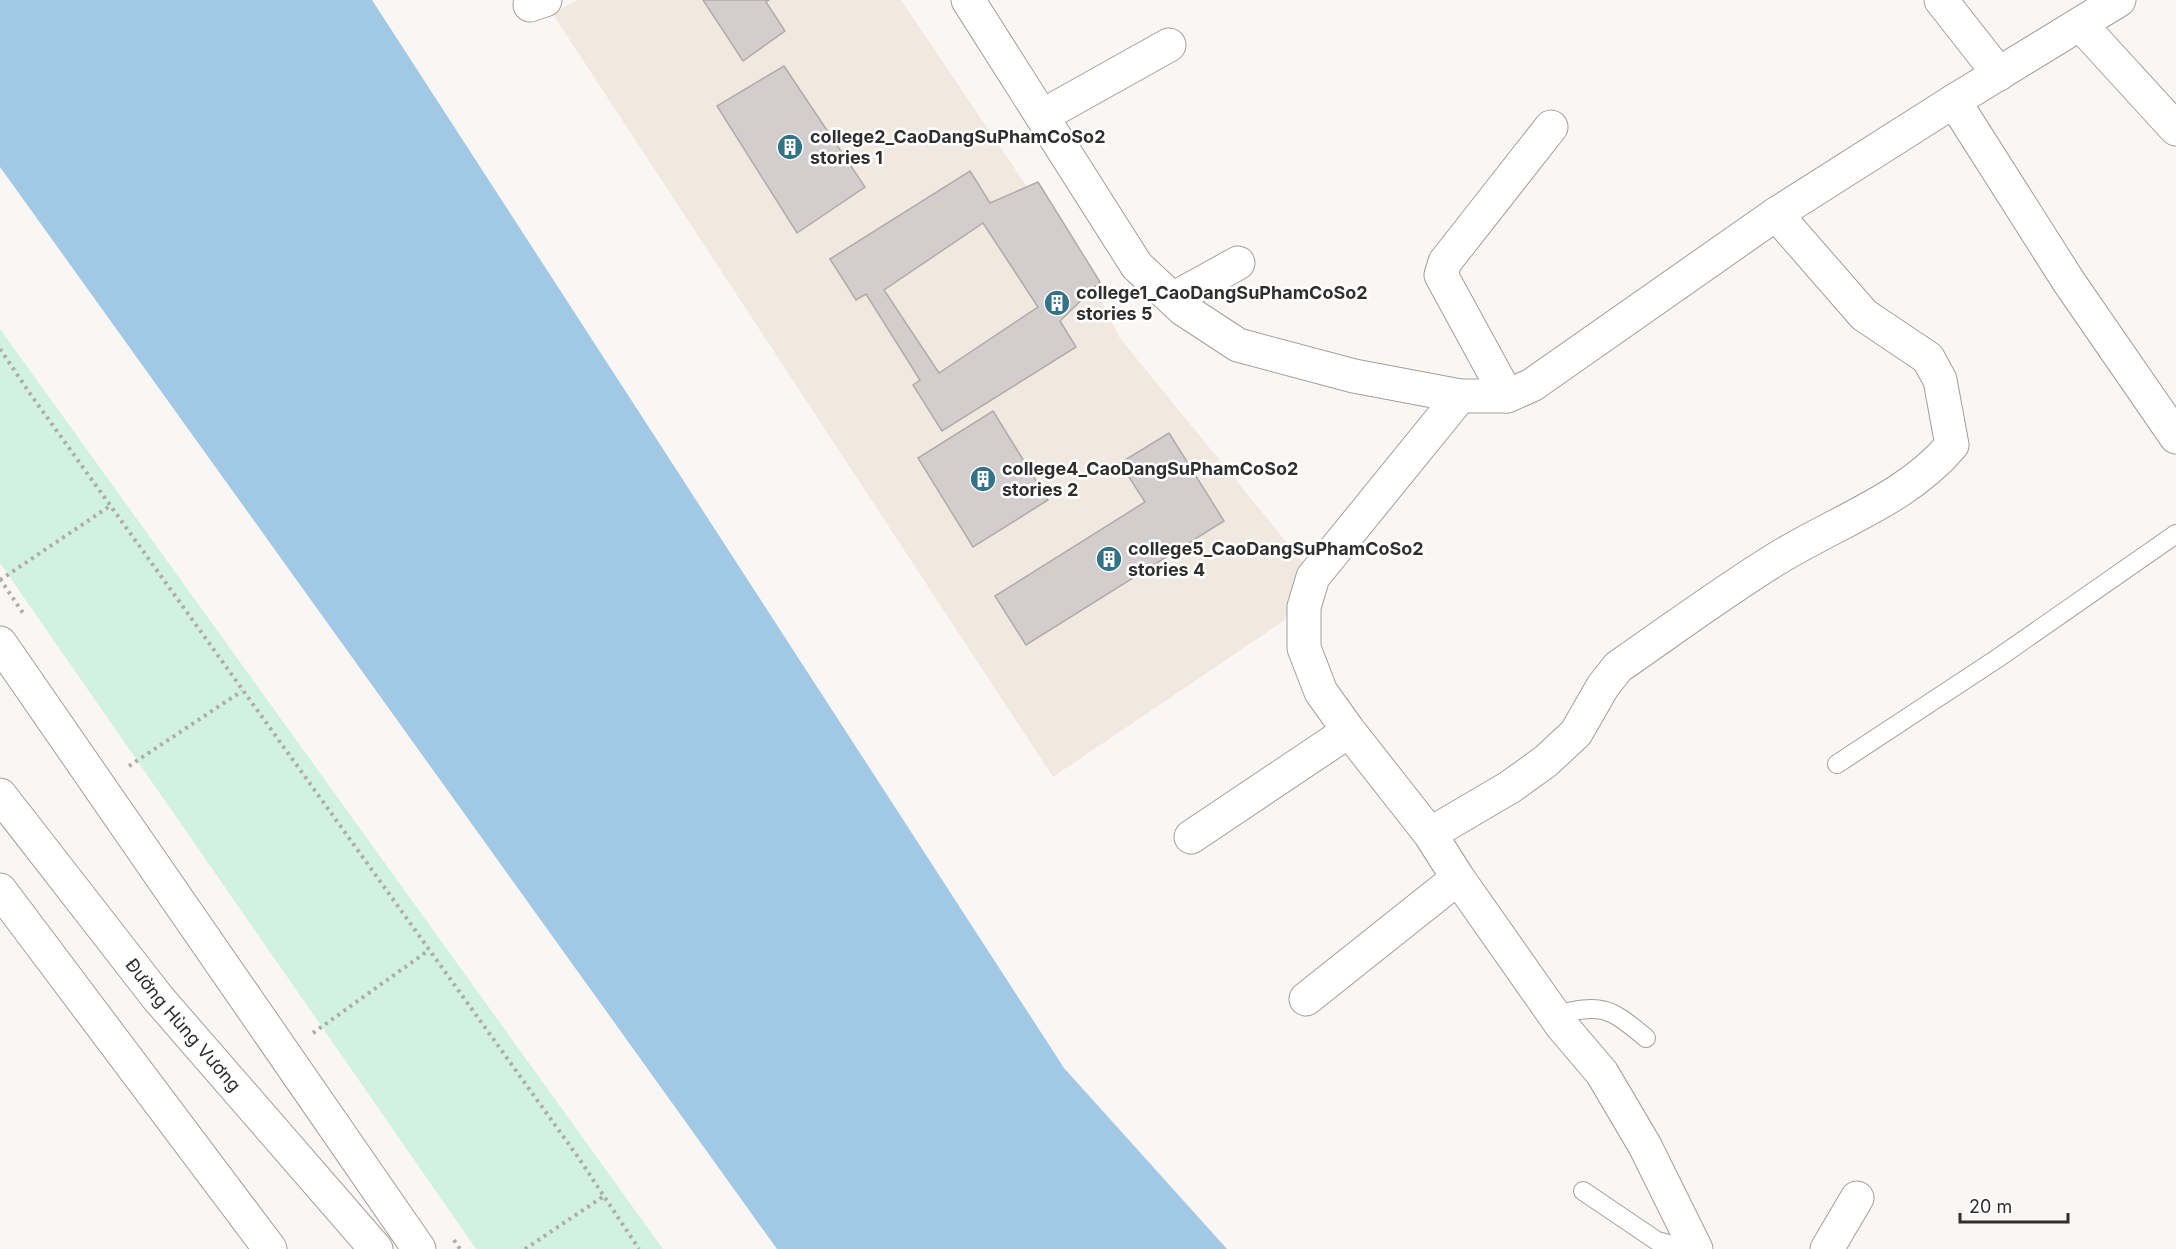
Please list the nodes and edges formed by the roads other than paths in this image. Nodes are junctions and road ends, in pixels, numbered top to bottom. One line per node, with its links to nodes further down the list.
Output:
1 (968, 0): 8 (street)
2 (1941, 0): 6 (street)
3 (2120, 0): 4 (street)
4 (2080, 24): 6 (street); 10 (street)
5 (1169, 45): 8 (street)
6 (1999, 74): 7 (street)
7 (1954, 101): 11 (street); 16 (street)
8 (1042, 116): 13 (street)
9 (1551, 127): 15 (street)
10 (2176, 129)
11 (1776, 214): 15 (street); 22 (street)
12 (1238, 263): 13 (street)
13 (1173, 299): 14 (street)
14 (1460, 396): 15 (street); 19 (street)
15 (1507, 396)
16 (2176, 437)
17 (2176, 534): 20 (lane)
18 (0, 643): 33 (street)
19 (1349, 731): 22 (street); 23 (street)
20 (1837, 764)
21 (0, 795): 32 (street, Đường Hùng Vương)
22 (1430, 834): 24 (street)
23 (1191, 837)
24 (1458, 878): 26 (street); 27 (street)
25 (0, 890): 31 (street)
26 (1306, 999)
27 (1554, 1015): 28 (lane); 35 (street)
28 (1646, 1038)
29 (1583, 1191): 34 (lane)
30 (1857, 1198): 36 (street)
31 (270, 1249)
32 (376, 1249)
33 (419, 1249)
34 (1687, 1249)
35 (1696, 1249)
36 (1827, 1249)

